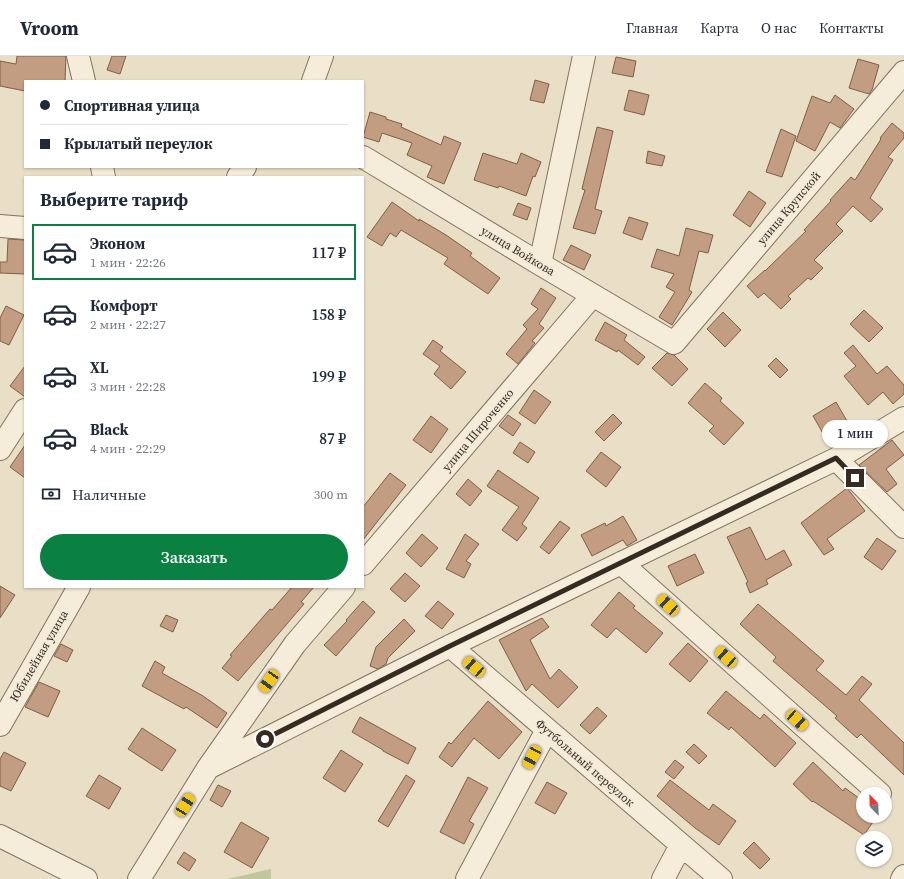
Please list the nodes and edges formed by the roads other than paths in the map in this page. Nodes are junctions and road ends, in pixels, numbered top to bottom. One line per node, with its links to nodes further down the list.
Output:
1 (78, 56): 5 (street)
2 (322, 56): 6 (street)
3 (584, 56): 10 (street)
4 (904, 72): 12 (street, улица Крупской)
5 (84, 80)
6 (313, 80)
7 (364, 157): 10 (street, улица Войкова)
8 (0, 226): 9 (street)
9 (24, 228)
10 (540, 264): 11 (street, улица Войкова)
11 (593, 295): 12 (street, улица Войкова); 18 (street, улица Широченко)
12 (674, 343)
13 (24, 412): 15 (street)
14 (904, 418): 16 (street)
15 (0, 448)
16 (836, 458): 17 (street); 19 (street)
17 (904, 527)
18 (364, 563)
19 (620, 563): 22 (street); 26 (street)
20 (78, 588): 23 (street, Юбилейная улица)
21 (343, 588): 25 (street)
22 (450, 646): 24 (street, Футбольный переулок); 25 (street)
23 (0, 725)
24 (547, 730): 28 (street, Футбольный переулок); 32 (street)
25 (208, 768): 31 (street)
26 (872, 787)
27 (0, 836): 30 (street)
28 (681, 845): 33 (street); 34 (street, Футбольный переулок)
29 (904, 876): 35 (street)
30 (86, 879)
31 (138, 879)
32 (467, 879)
33 (663, 879)
34 (721, 879)
35 (902, 879)

